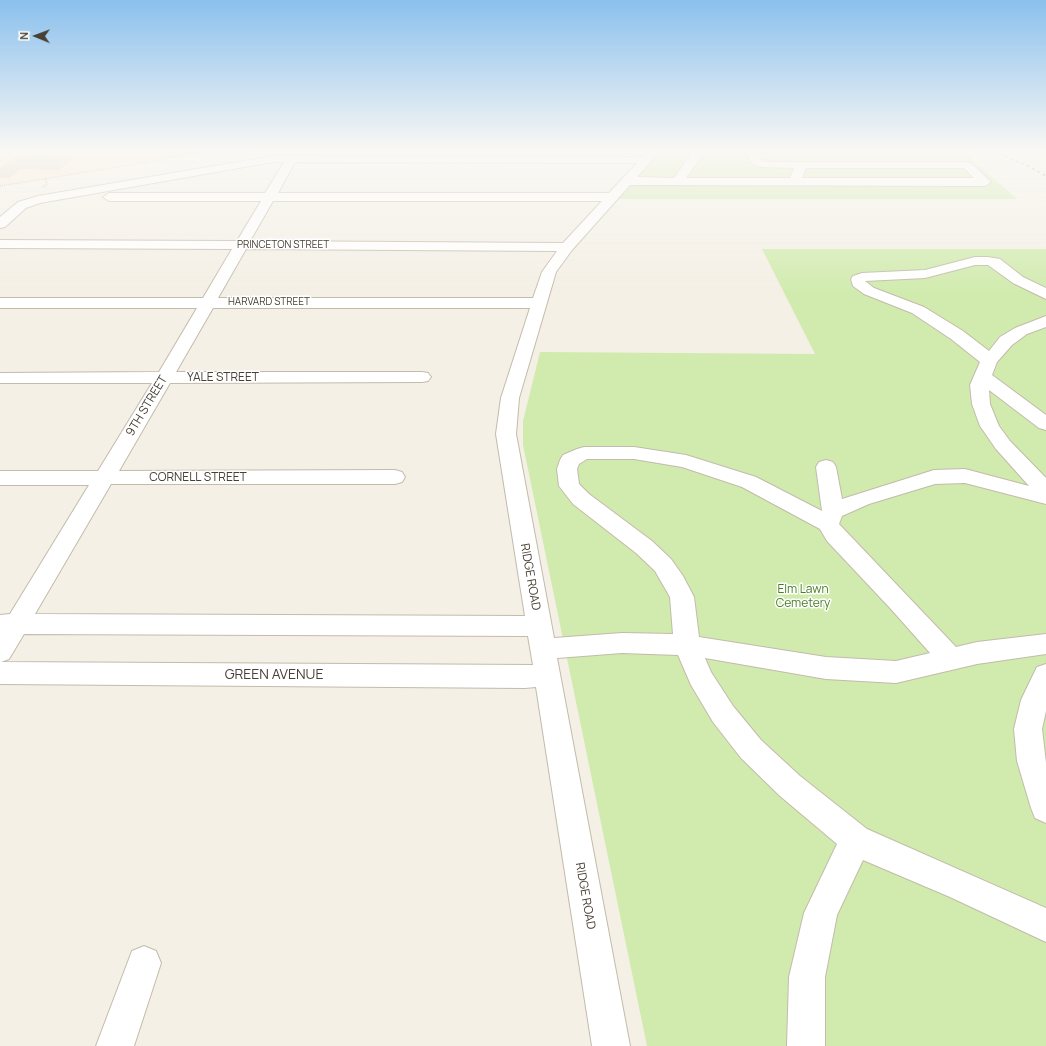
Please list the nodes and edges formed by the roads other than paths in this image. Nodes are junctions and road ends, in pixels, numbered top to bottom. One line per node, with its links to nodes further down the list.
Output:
1 (48, 198): 6 (street)
2 (236, 198): 3 (street)
3 (269, 198): 4 (street); 8 (street, 9TH STREET)
4 (276, 198)
5 (611, 198): 9 (street, RIDGE ROAD)
6 (0, 224)
7 (0, 244): 8 (street, PRINCETON STREET)
8 (242, 244): 9 (street, PRINCETON STREET); 11 (street, 9TH STREET)
9 (567, 247): 13 (street, RIDGE ROAD)
10 (1046, 294): 15 (street)
11 (208, 302): 12 (street, HARVARD STREET); 13 (street, HARVARD STREET); 17 (street, 9TH STREET)
12 (0, 303)
13 (538, 303): 28 (street, RIDGE ROAD)
14 (1046, 321): 15 (street)
15 (986, 369): 19 (street); 24 (street)
16 (0, 378): 17 (street, YALE STREET)
17 (164, 378): 18 (street, YALE STREET); 22 (street, 9TH STREET)
18 (422, 378)
19 (1046, 424)
20 (826, 467): 26 (street)
21 (0, 478): 22 (street, CORNELL STREET)
22 (104, 478): 23 (street, CORNELL STREET); 27 (street, 9TH STREET)
23 (395, 478)
24 (1046, 491)
25 (1046, 497): 26 (street)
26 (830, 518): 30 (street); 32 (street)
27 (8, 624): 28 (street); 31 (street, 9TH STREET)
28 (540, 637): 30 (street); 34 (street, RIDGE ROAD)
29 (1046, 644): 32 (street)
30 (687, 645): 32 (street); 37 (street)
31 (0, 652)
32 (951, 659)
33 (0, 673): 34 (street, GREEN AVENUE)
34 (548, 674): 41 (street, RIDGE ROAD)
35 (1046, 674): 36 (street)
36 (1046, 808)
37 (856, 840): 38 (street); 42 (street)
38 (1046, 925)
39 (144, 963): 40 (street)
40 (115, 1046)
41 (611, 1046)
42 (806, 1046)

